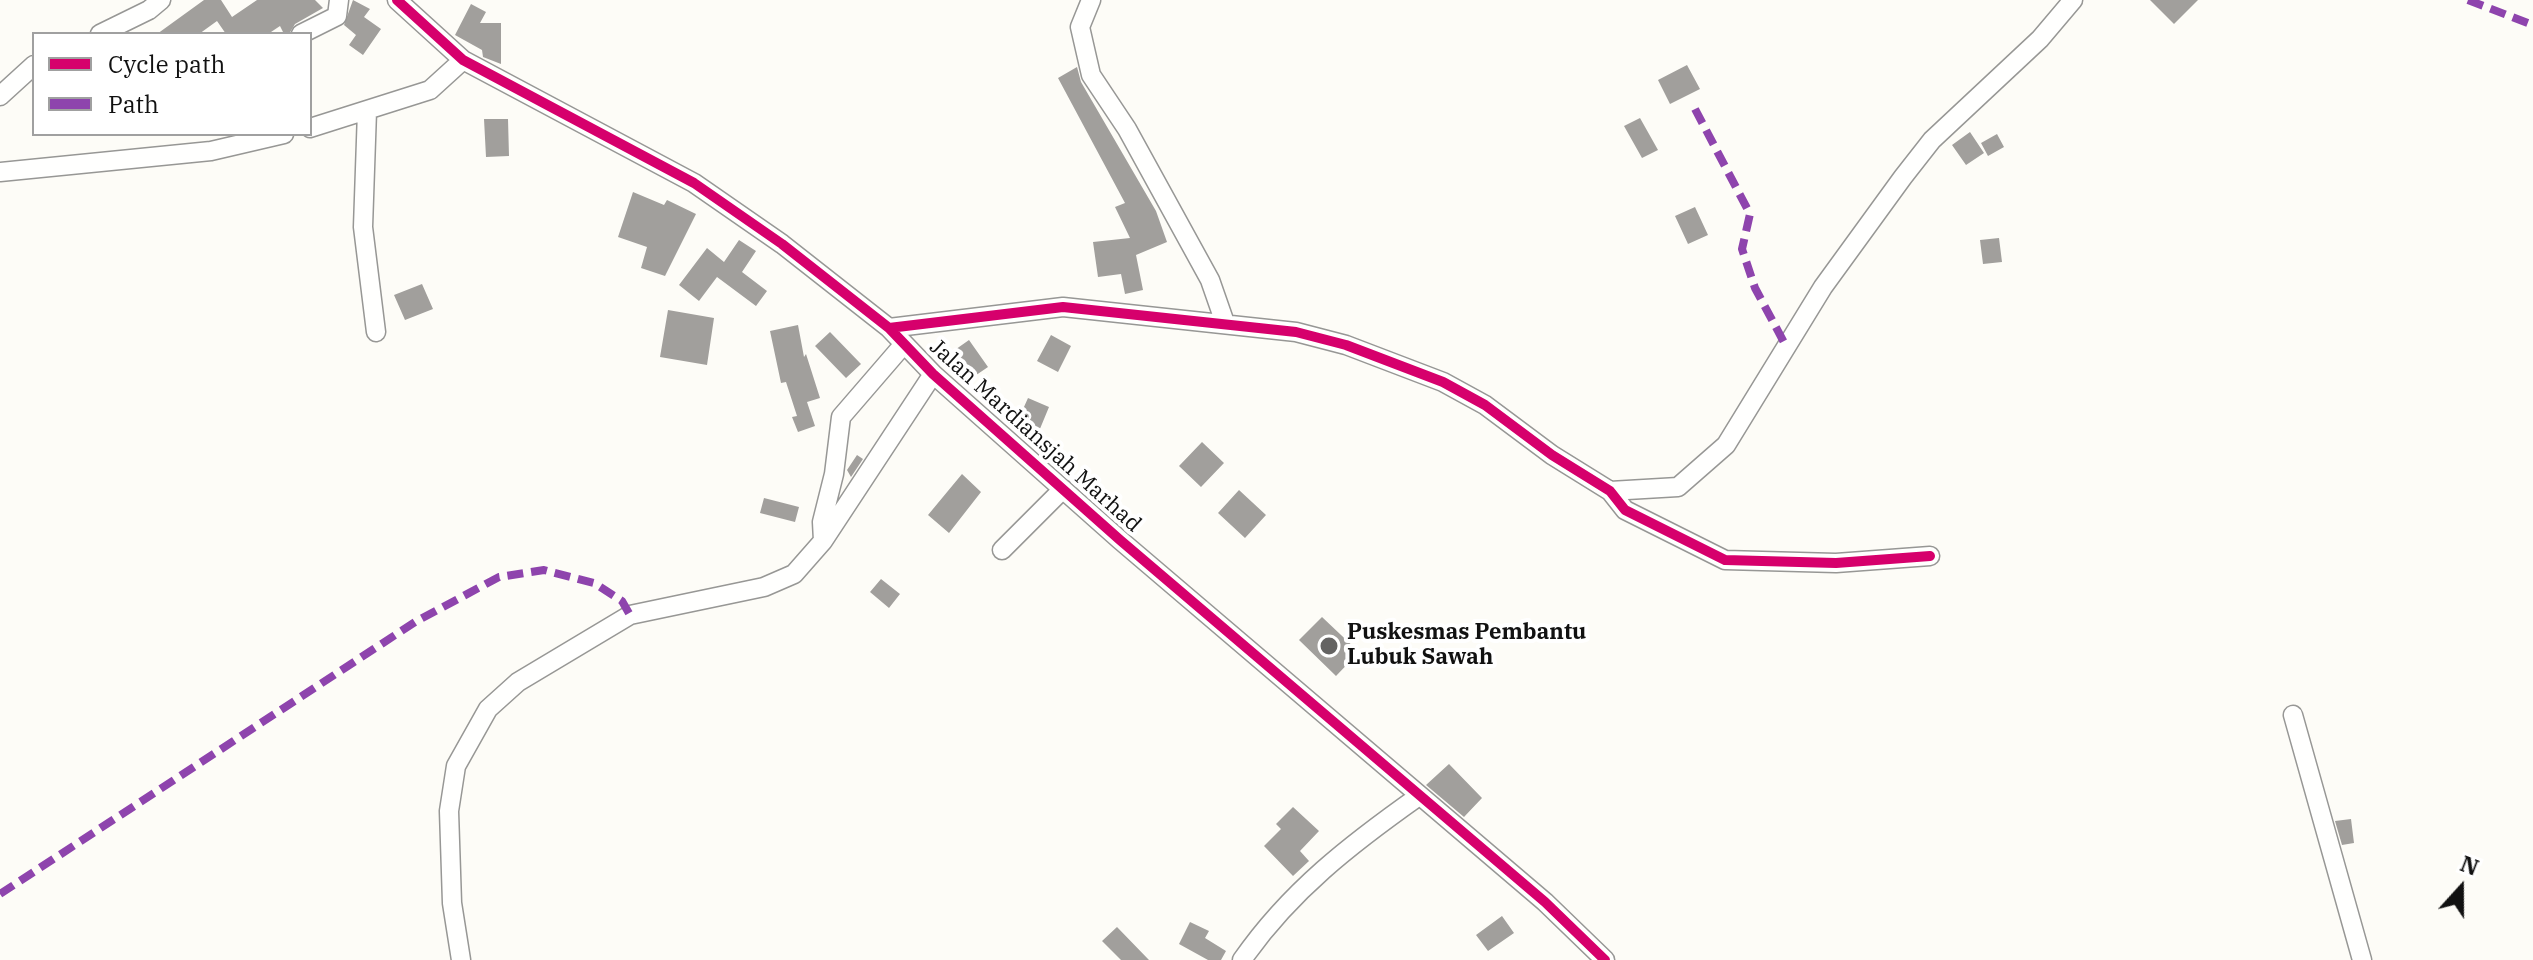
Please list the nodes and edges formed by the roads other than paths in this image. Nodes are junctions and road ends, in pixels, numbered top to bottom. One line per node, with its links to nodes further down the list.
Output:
1 (161, 0): 6 (street)
2 (339, 0): 7 (street)
3 (397, 0): 8 (street, Jalan Mardiansjah Marhad)
4 (1091, 0): 15 (street)
5 (2073, 0): 21 (street)
6 (104, 32)
7 (305, 32)
8 (463, 60): 11 (street); 16 (street, Jalan Mardiansjah Marhad)
9 (32, 67): 10 (street)
10 (0, 96)
11 (367, 111): 12 (street); 17 (street)
12 (312, 127)
13 (275, 136): 14 (street)
14 (0, 172)
15 (1225, 323): 16 (street); 21 (street)
16 (889, 328): 18 (street, Jalan Mardiansjah Marhad)
17 (376, 332)
18 (904, 344): 19 (street, Jalan Mardiansjah Marhad); 22 (street)
19 (933, 374): 20 (street, Jalan Mardiansjah Marhad); 22 (street)
20 (1063, 489): 23 (street); 26 (street, Jalan Mardiansjah Marhad)
21 (1610, 491): 24 (street)
22 (823, 541): 27 (street)
23 (1002, 550)
24 (1930, 556)
25 (2293, 715): 30 (street)
26 (1419, 796): 28 (street); 29 (street, Jalan Mardiansjah Marhad)
27 (461, 960)
28 (1242, 960)
29 (1605, 960)
30 (2362, 960)

